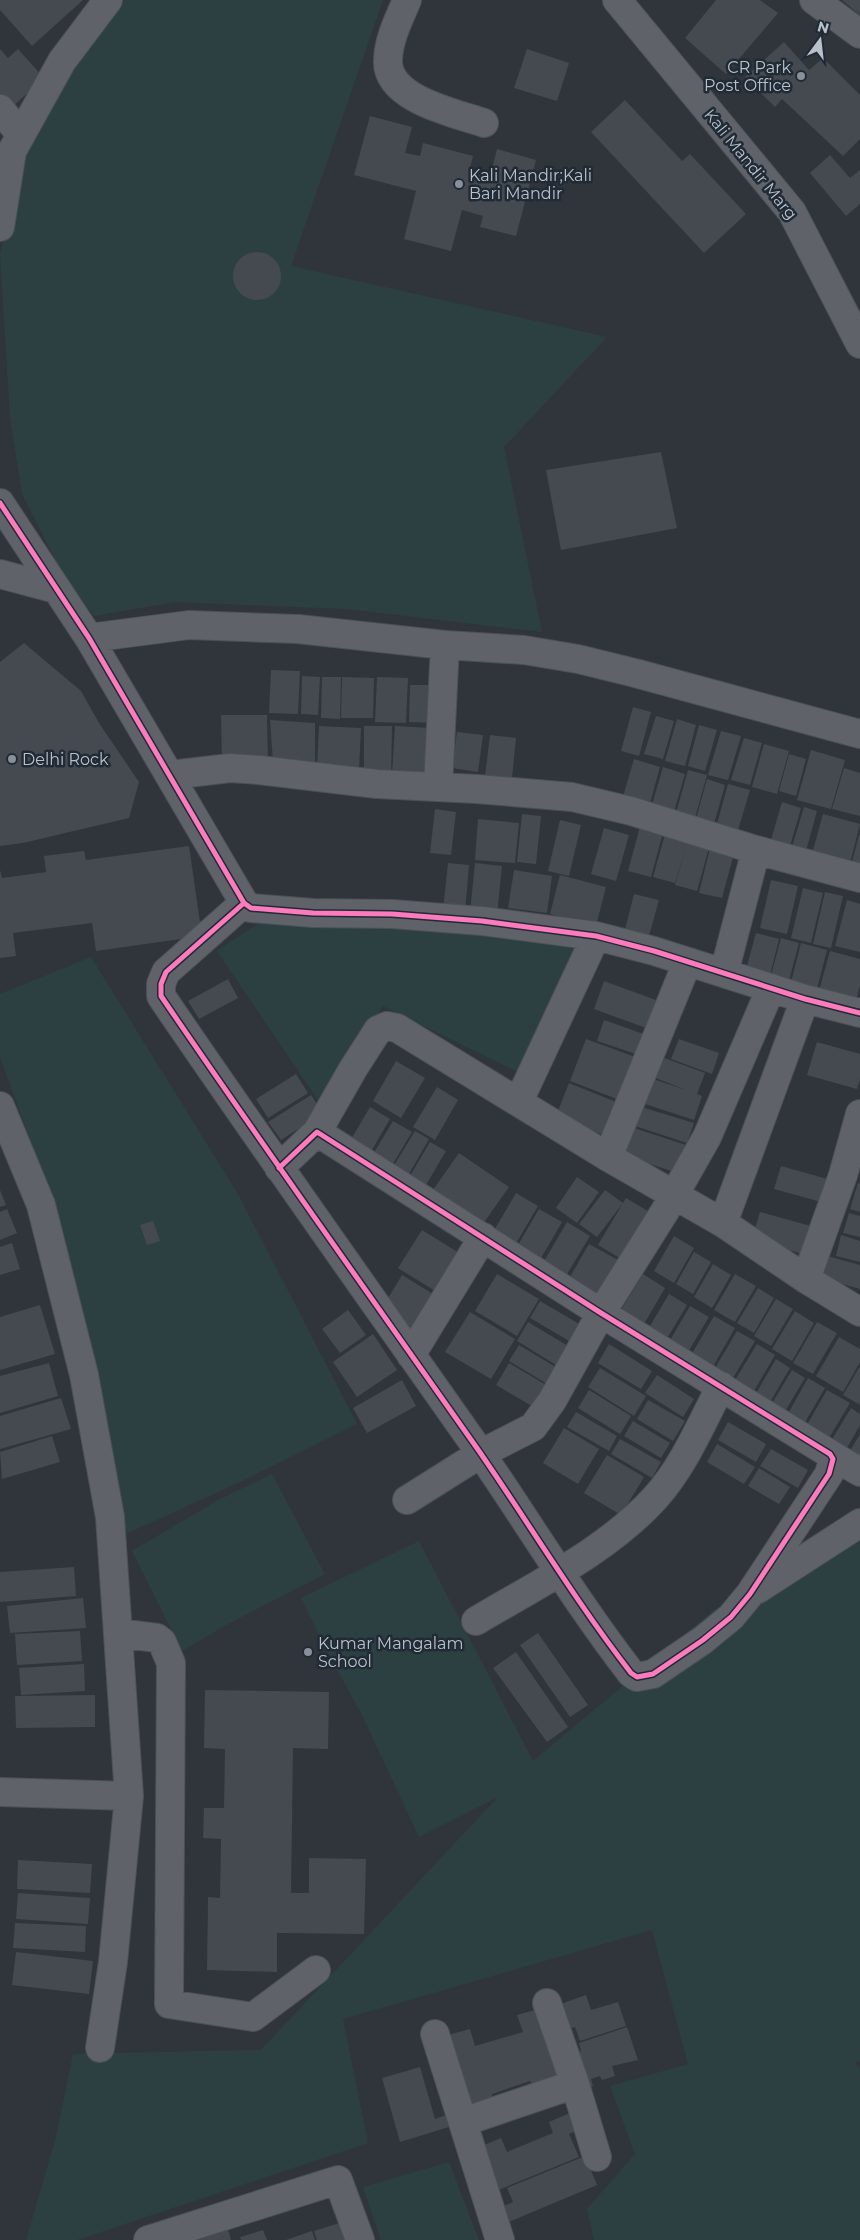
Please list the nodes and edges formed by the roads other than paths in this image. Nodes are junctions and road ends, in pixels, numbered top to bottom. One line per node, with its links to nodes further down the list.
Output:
1 (108, 0): 8 (street)
2 (406, 0): 7 (street)
3 (617, 0): 10 (street, Kali Mandir Marg)
4 (814, 0): 5 (street)
5 (860, 34)
6 (0, 108): 8 (street)
7 (484, 123)
8 (20, 135): 9 (street)
9 (0, 227)
10 (860, 344)
11 (0, 503): 13 (street)
12 (0, 574): 13 (street)
13 (56, 589): 14 (street)
14 (89, 638): 15 (street); 17 (street)
15 (445, 645): 16 (street); 18 (street)
16 (860, 734)
17 (171, 775): 18 (street); 21 (street)
18 (438, 787): 19 (street)
19 (756, 850): 20 (street); 24 (street)
20 (860, 878)
21 (244, 902): 22 (street); 33 (street)
22 (596, 936): 23 (street); 28 (street)
23 (687, 963): 24 (street); 32 (street)
24 (724, 973): 25 (street)
25 (771, 988): 26 (street); 34 (street)
26 (805, 999): 27 (street); 35 (street)
27 (860, 1013)
28 (520, 1101): 31 (street); 32 (street)
29 (0, 1106): 50 (street)
30 (860, 1114): 37 (street)
31 (317, 1132): 33 (street); 36 (street)
32 (608, 1157): 34 (street)
33 (278, 1168): 40 (street)
34 (674, 1194): 35 (street); 39 (street)
35 (723, 1223): 37 (street)
36 (483, 1237): 39 (street); 40 (street)
37 (806, 1279): 38 (street)
38 (860, 1312)
39 (601, 1313): 41 (street); 42 (street)
40 (411, 1356): 42 (street)
41 (721, 1386): 43 (street); 47 (street)
42 (480, 1454): 45 (street); 47 (street)
43 (830, 1454): 44 (street); 48 (street)
44 (860, 1472)
45 (408, 1500)
46 (860, 1523): 48 (street)
47 (558, 1572): 48 (street); 49 (street)
48 (750, 1594)
49 (476, 1621)
50 (118, 1633): 52 (street); 53 (street)
51 (0, 1792): 52 (street)
52 (130, 1796): 56 (street)
53 (316, 1970)
54 (547, 2003): 57 (street)
55 (435, 2034): 58 (street)
56 (100, 2048)
57 (575, 2084): 58 (street); 59 (street)
58 (463, 2122): 62 (street)
59 (597, 2157)
60 (148, 2240): 61 (street)
61 (360, 2240)
62 (500, 2240)

